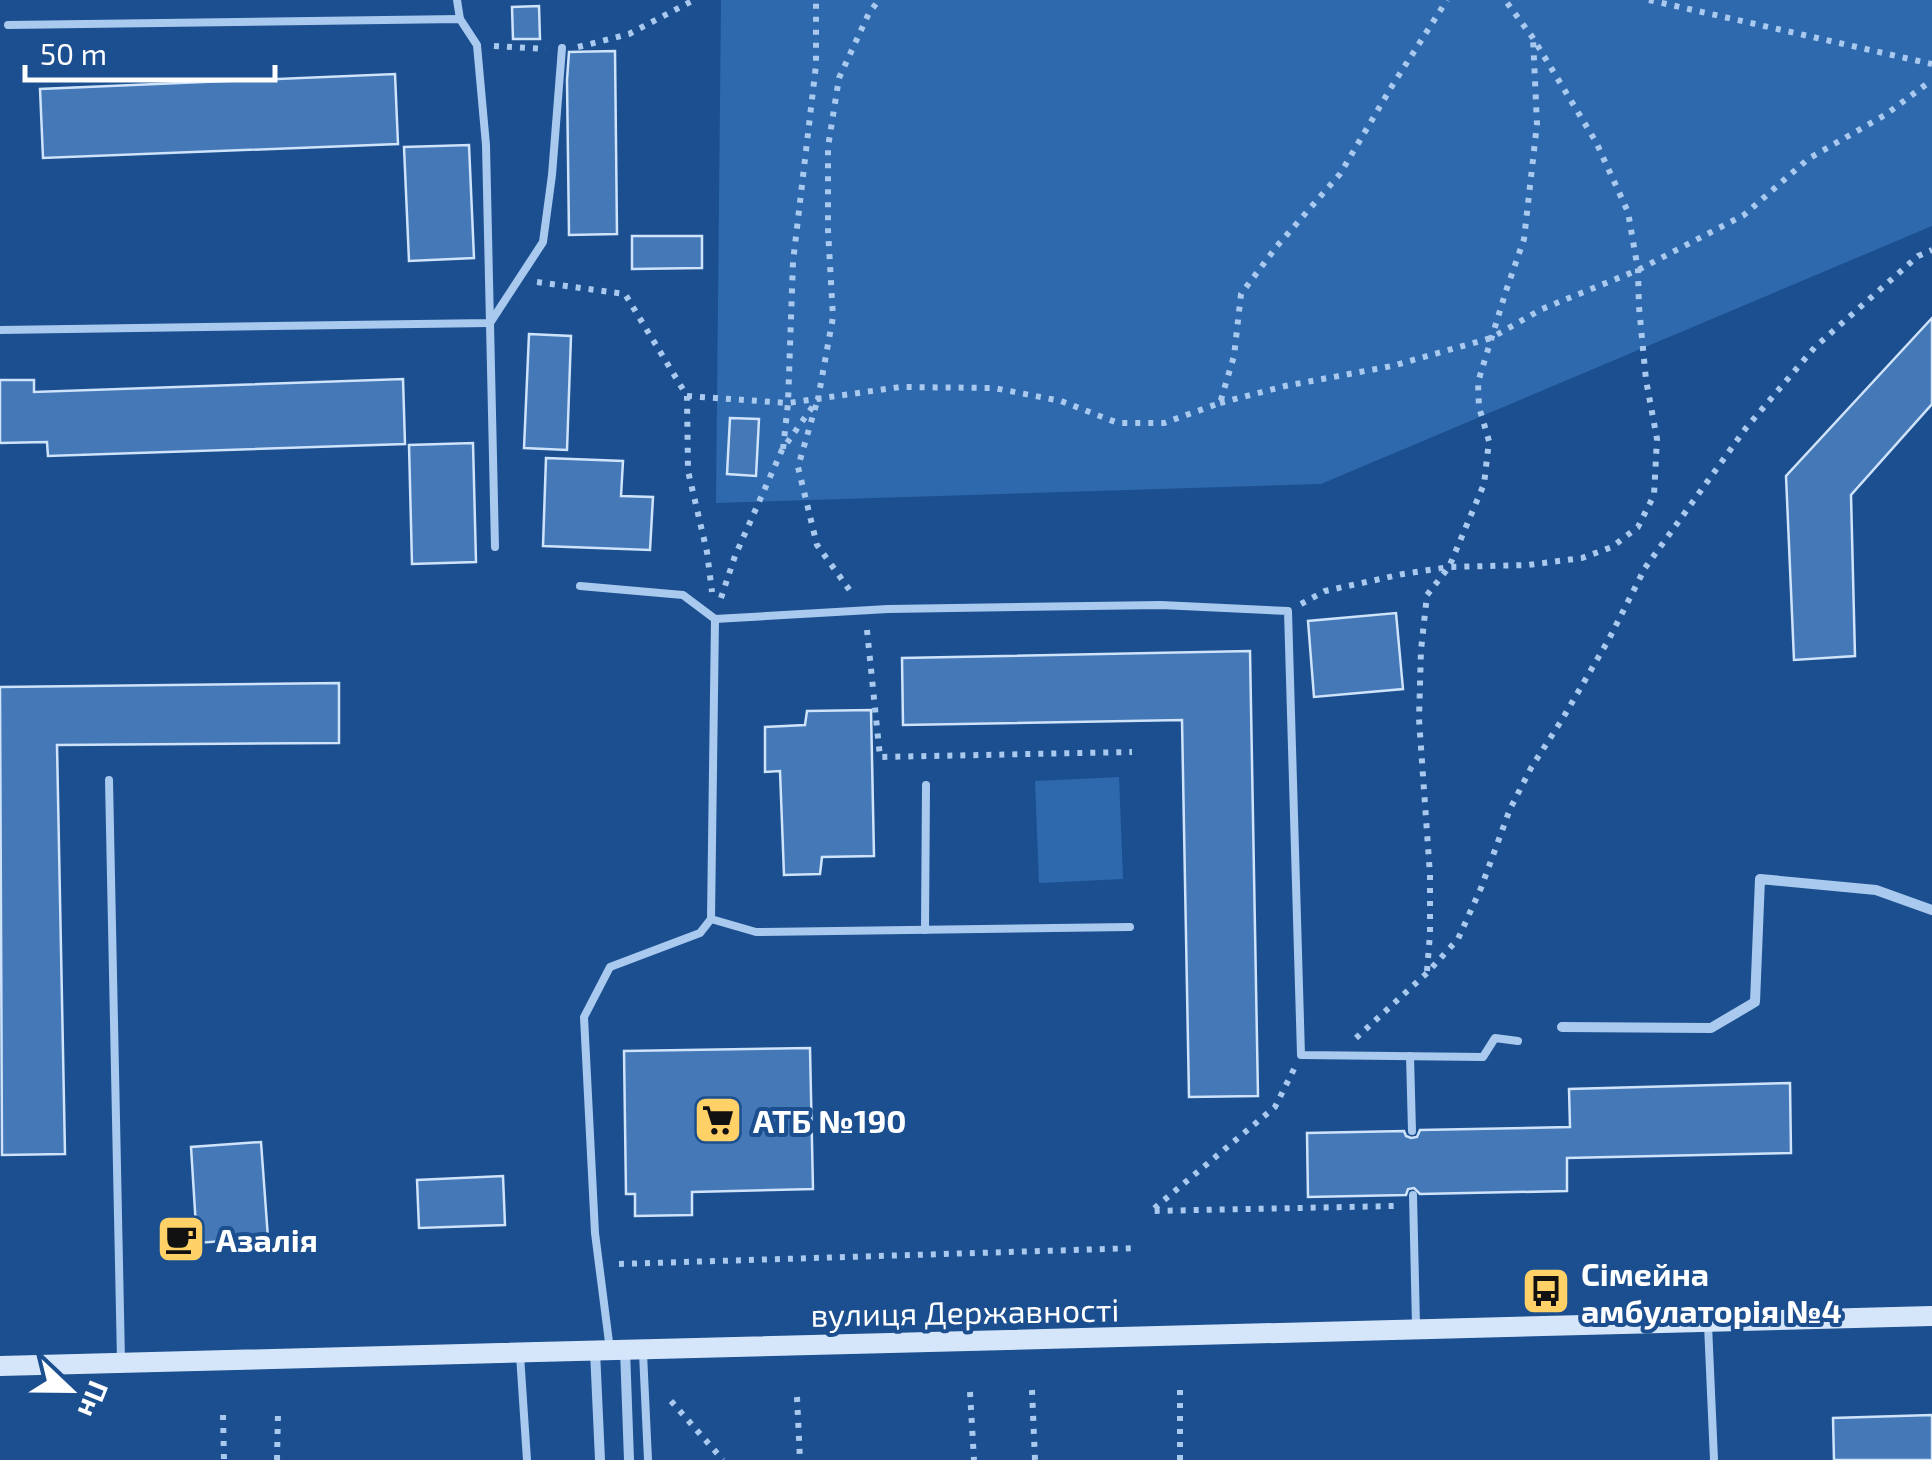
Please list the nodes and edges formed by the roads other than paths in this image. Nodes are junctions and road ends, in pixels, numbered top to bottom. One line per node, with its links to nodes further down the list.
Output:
1 (457, 0): 2 (lane)
2 (460, 18): 3 (lane); 5 (lane)
3 (8, 25)
4 (562, 48): 5 (lane)
5 (490, 323): 6 (lane); 7 (lane)
6 (0, 330)
7 (495, 547)
8 (580, 586): 9 (lane)
9 (715, 618): 13 (lane); 18 (lane)
10 (108, 780): 26 (lane)
11 (926, 785): 15 (lane)
12 (1932, 910): 16 (street)
13 (711, 919): 15 (lane); 24 (lane)
14 (1130, 927): 15 (lane)
15 (925, 930)
16 (1562, 1027)
17 (1518, 1040): 18 (lane)
18 (1410, 1056): 19 (lane)
19 (1412, 1130)
20 (1414, 1195): 23 (lane)
21 (1932, 1316): 22 (street, вулиця Державності)
22 (1708, 1322): 23 (street, вулиця Державності); 32 (lane)
23 (1416, 1330): 24 (street, вулиця Державності)
24 (618, 1350): 25 (street, вулиця Державності); 29 (street); 30 (street); 31 (lane)
25 (520, 1352): 26 (street, вулиця Державності); 28 (lane)
26 (120, 1362): 27 (street, вулиця Державності)
27 (0, 1366)
28 (526, 1460)
29 (600, 1460)
30 (629, 1460)
31 (648, 1460)
32 (1714, 1460)

